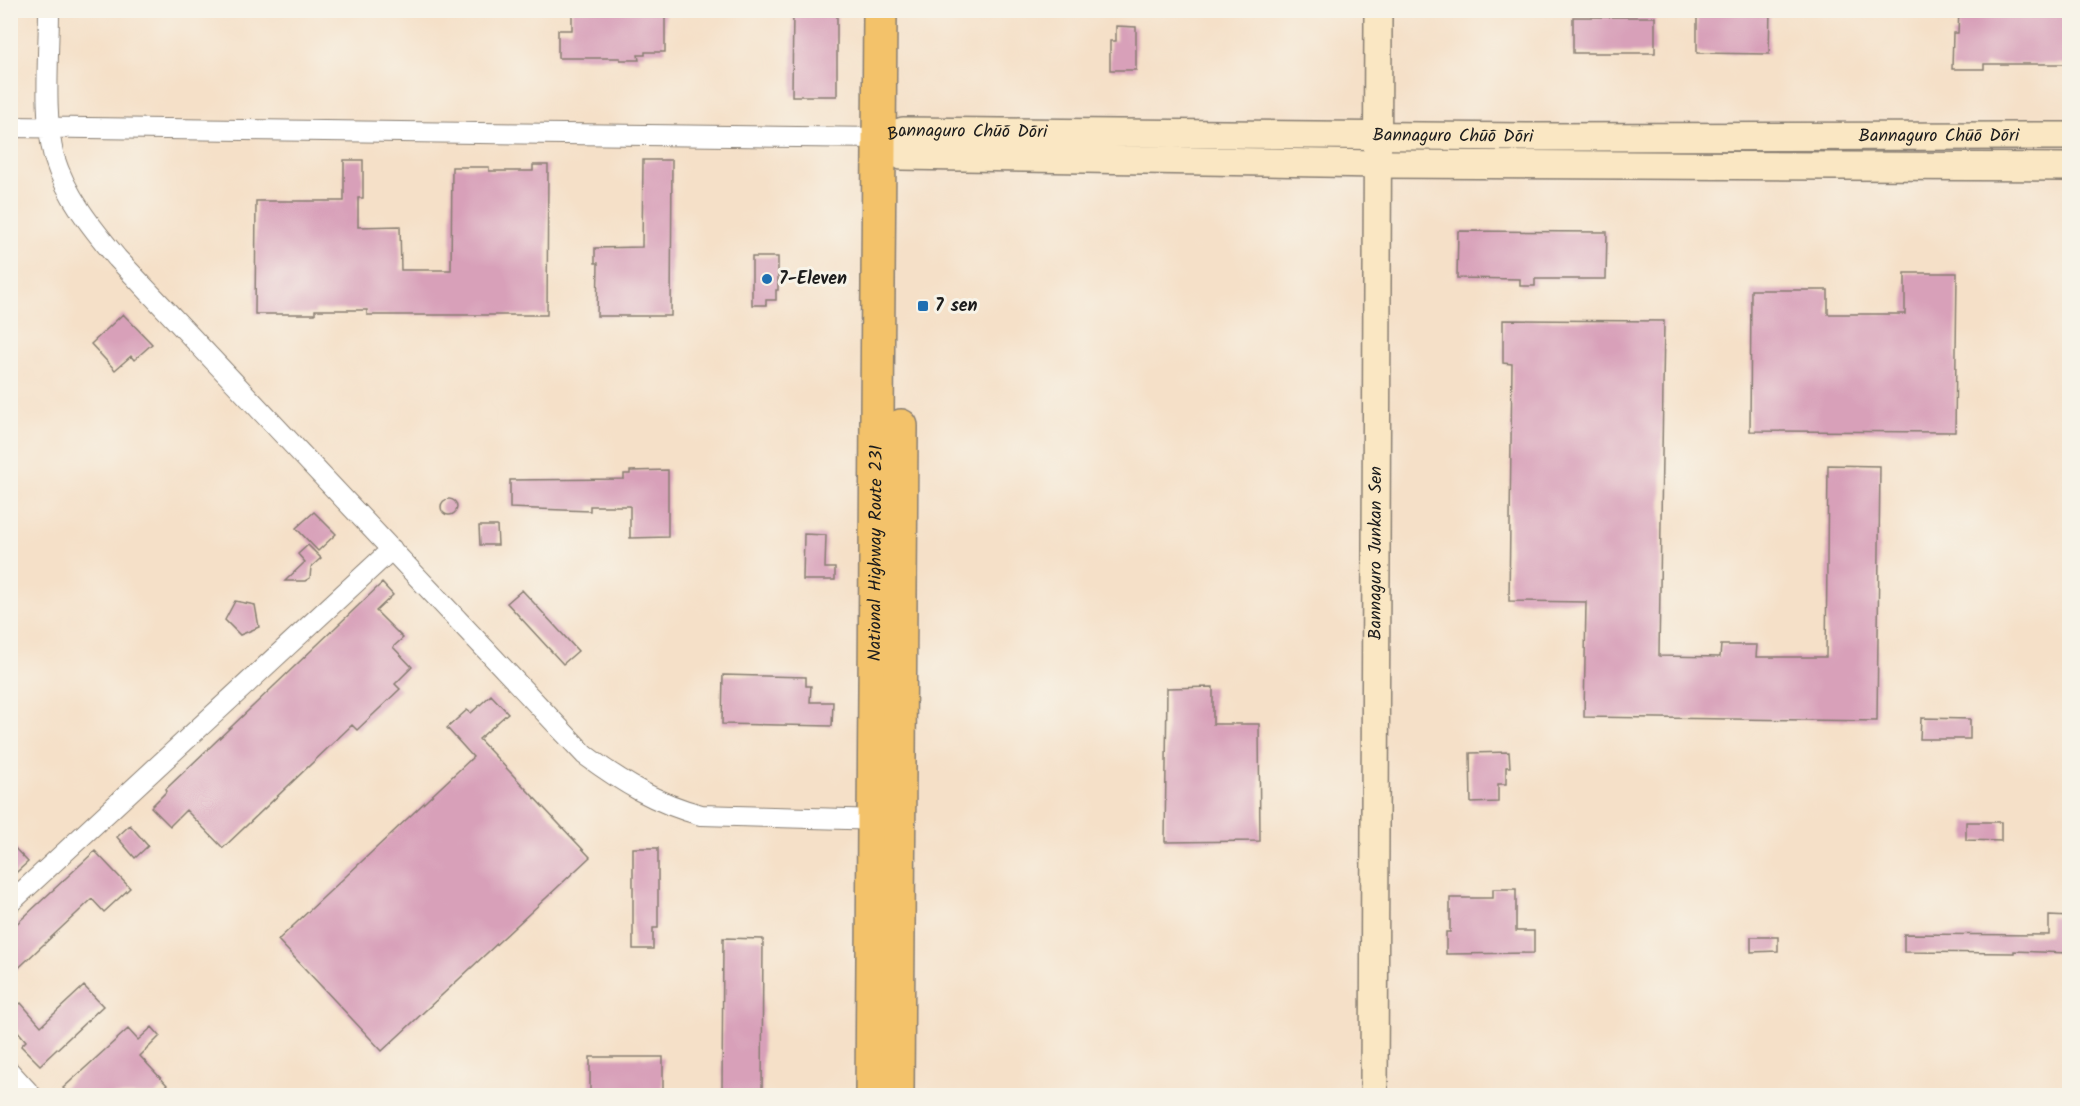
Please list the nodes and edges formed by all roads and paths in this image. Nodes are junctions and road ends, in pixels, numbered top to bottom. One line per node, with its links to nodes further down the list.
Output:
1 (49, 10): 6 (street)
2 (880, 10): 9 (highway, National Highway Route 231)
3 (903, 10): 9 (highway, National Highway Route 231)
4 (1378, 10): 7 (street, Bannaguro Junkan Sen)
5 (10, 127): 6 (street)
6 (48, 127): 9 (street); 12 (street)
7 (1378, 136): 8 (street, Bannaguro Chūō Dōri); 9 (street, Bannaguro Chūō Dōri); 10 (street, Bannaguro Junkan Sen)
8 (2070, 136)
9 (895, 141): 10 (street, Bannaguro Chūō Dōri); 13 (highway, National Highway Route 231)
10 (1378, 164): 11 (street, Bannaguro Chūō Dōri); 19 (street, Bannaguro Junkan Sen)
11 (2070, 167)
12 (392, 549): 13 (street); 14 (street)
13 (886, 820): 17 (highway, National Highway Route 231); 18 (highway, National Highway Route 231)
14 (10, 903)
15 (10, 1072): 16 (street)
16 (32, 1095)
17 (872, 1095)
18 (897, 1095)
19 (1374, 1095)

